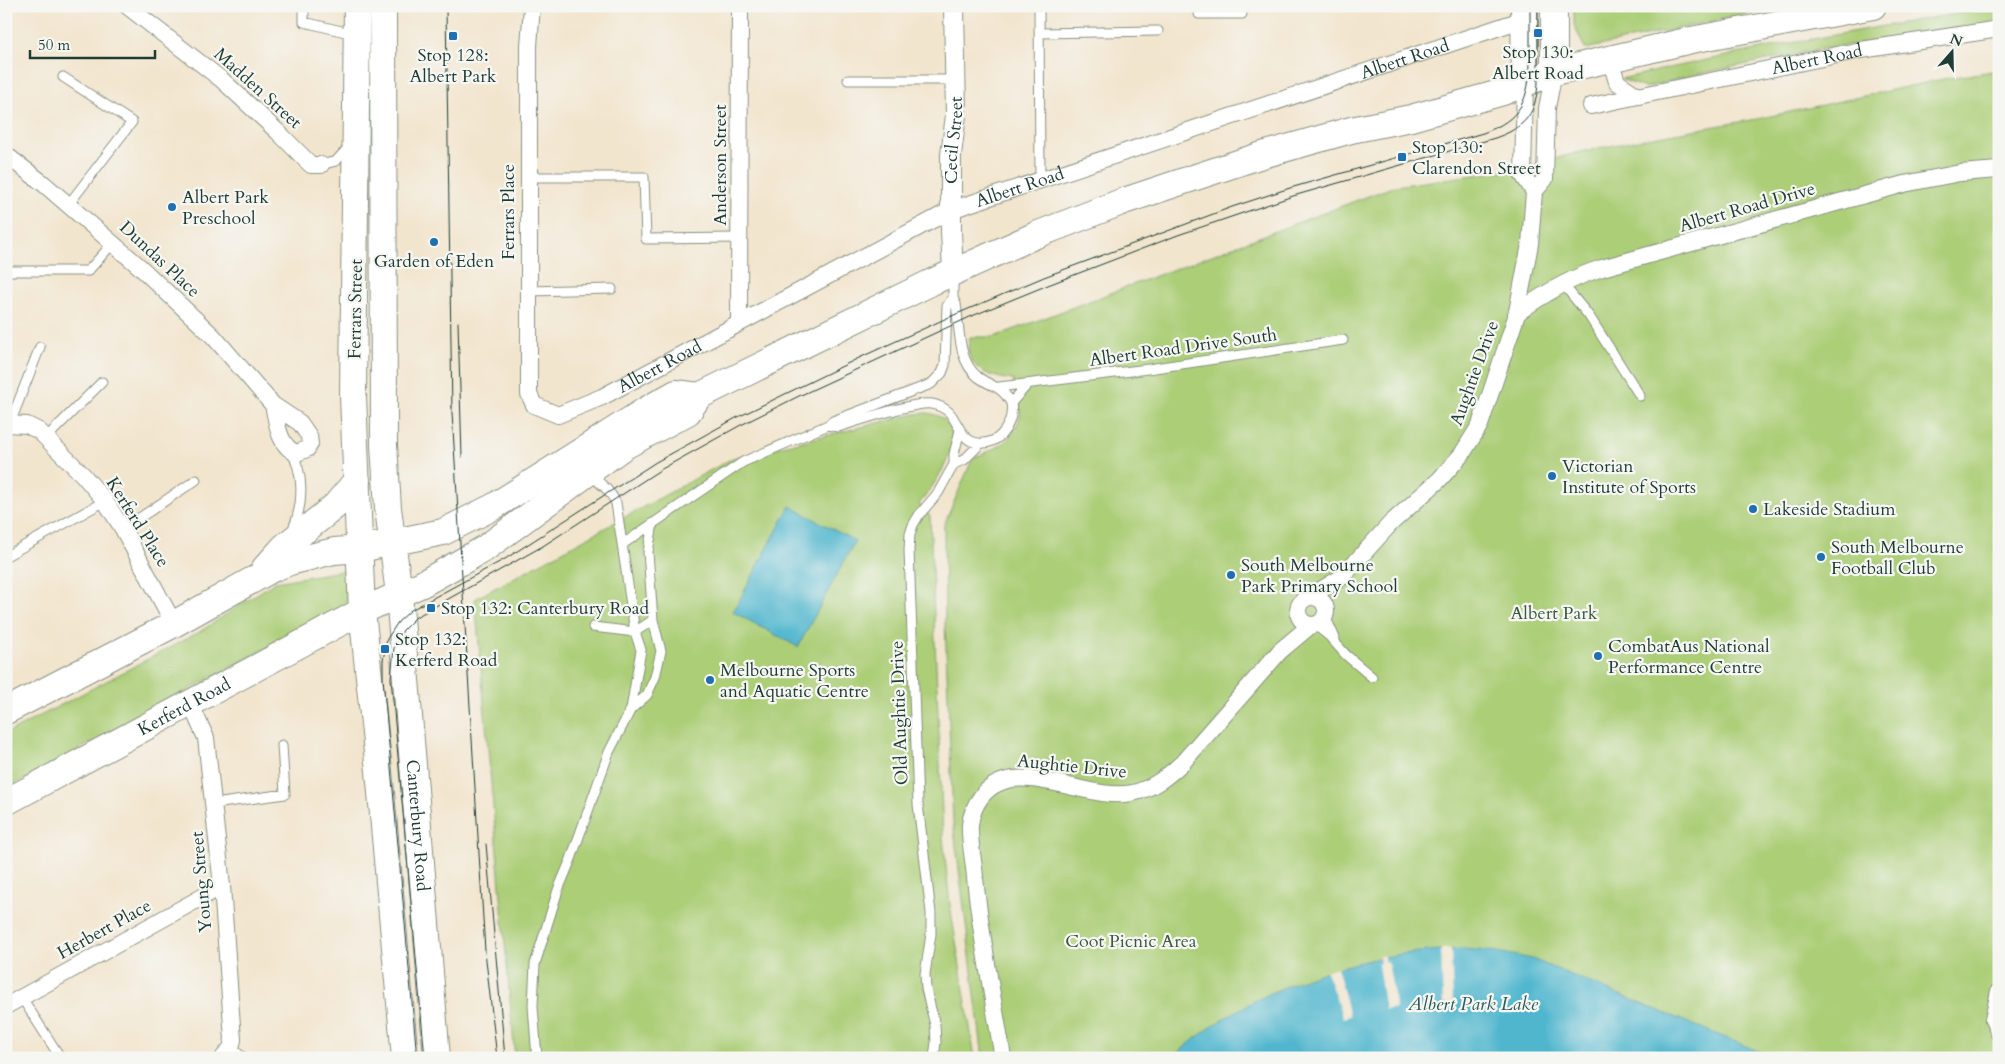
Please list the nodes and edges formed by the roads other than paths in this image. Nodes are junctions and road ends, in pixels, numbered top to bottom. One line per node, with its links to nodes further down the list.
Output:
1 (127, 6): 29 (street, Madden Street)
2 (304, 6): 17 (lane)
3 (356, 6): 17 (main road, Ferrars Street)
4 (384, 6): 27 (main road, Ferrars Street)
5 (532, 6): 32 (street, Ferrars Place)
6 (740, 6): 37 (street, Anderson Street)
7 (954, 6): 22 (street, Cecil Street)
8 (1039, 6): 16 (lane)
9 (1242, 6): 13 (lane)
10 (1554, 6): 19 (main road)
11 (1873, 6): 18 (main road)
12 (1524, 13): 23 (main road); 33 (street, Albert Road)
13 (1199, 14)
14 (1999, 29): 24 (street, Albert Road)
15 (1158, 31): 16 (lane)
16 (1040, 33): 33 (lane)
17 (356, 35): 26 (main road, Ferrars Street)
18 (1610, 59): 19 (main road); 24 (street)
19 (1554, 72): 23 (main road); 34 (street, Aughtie Drive)
20 (64, 77): 35 (lane)
21 (848, 80): 22 (lane)
22 (956, 80): 36 (street, Cecil Street)
23 (1524, 83): 34 (street); 40 (main road)
24 (1638, 96): 25 (street, Albert Road)
25 (1591, 106)
26 (357, 132): 29 (lane, Madden Street); 30 (main road, Ferrars Street)
27 (383, 149): 30 (main road); 70 (main road, Ferrars Street)
28 (6, 155): 35 (street, Dundas Place)
29 (321, 165)
30 (356, 168): 66 (main road, Ferrars Street)
31 (1999, 170): 41 (street, Albert Road Drive)
32 (528, 177): 37 (lane); 43 (street, Ferrars Place)
33 (1040, 180): 36 (street, Albert Road)
34 (1534, 192): 45 (street, Aughtie Drive)
35 (68, 205): 38 (street, Dundas Place)
36 (951, 210): 40 (street, Cecil Street); 46 (street, Albert Road)
37 (740, 238): 46 (street, Anderson Street)
38 (113, 243): 39 (lane); 55 (street, Dundas Place)
39 (6, 271)
40 (953, 272): 44 (lane); 52 (main road)
41 (1563, 284): 45 (street, Albert Road Drive); 53 (lane)
42 (612, 289): 43 (lane)
43 (528, 291): 56 (street, Ferrars Place)
44 (953, 298): 51 (lane); 58 (lane)
45 (1516, 314): 76 (street, Aughtie Drive)
46 (739, 324): 56 (street, Albert Road)
47 (1343, 340): 50 (lane, Albert Road Drive South)
48 (40, 347): 57 (lane)
49 (102, 382): 60 (lane)
50 (1028, 384): 51 (lane, Albert Road Drive South); 54 (lane)
51 (999, 387): 54 (lane)
52 (699, 396): 64 (main road); 70 (main road, Albert Road)
53 (1640, 396)
54 (1011, 403): 61 (lane)
55 (274, 405): 62 (street); 62 (street, Dundas Place)
56 (545, 410)
57 (8, 423): 60 (street, Kerferd Place)
58 (828, 425): 59 (lane); 68 (lane)
59 (960, 430): 61 (lane); 63 (lane, Old Aughtie Drive)
60 (47, 437): 67 (street, Kerferd Place)
61 (980, 444): 63 (lane, Old Aughtie Drive)
62 (287, 447): 72 (lane)
63 (954, 464): 105 (lane, Old Aughtie Drive)
64 (587, 474): 71 (lane); 77 (main road)
65 (196, 480): 69 (lane)
66 (357, 480): 72 (main road); 73 (main road, Ferrars Street)
67 (105, 502): 69 (street, Kerferd Place); 74 (lane)
68 (653, 523): 71 (lane); 82 (lane)
69 (123, 529): 83 (street, Kerferd Place)
70 (393, 543): 73 (main road, Albert Road); 77 (main road, Ferrars Street)
71 (624, 544): 85 (lane)
72 (284, 547): 75 (main road)
73 (360, 549): 75 (main road); 80 (main road, Ferrars Street)
74 (6, 556)
75 (259, 574): 83 (main road)
76 (1342, 577): 78 (street, Aughtie Drive); 81 (street, Aughtie Drive)
77 (398, 594): 80 (main road); 103 (main road, Canterbury Road)
78 (1309, 597): 79 (street); 81 (street)
79 (1298, 610): 81 (street); 87 (street, Aughtie Drive)
80 (362, 611): 89 (main road, Kerferd Road); 102 (main road, Canterbury Road)
81 (1319, 618): 86 (lane); 86 (lane); 87 (street, Aughtie Drive)
82 (653, 620): 85 (lane); 90 (lane)
83 (174, 624): 91 (main road)
84 (593, 627): 85 (lane)
85 (635, 632): 90 (lane)
86 (1339, 647): 88 (lane)
87 (1280, 651): 106 (street, Aughtie Drive)
88 (1372, 677)
89 (190, 703): 93 (main road, Kerferd Road); 94 (street, Young Street)
90 (631, 709): 104 (lane)
91 (6, 711)
92 (282, 745): 94 (lane)
93 (6, 802)
94 (214, 804): 95 (street, Young Street)
95 (222, 886): 97 (street, Herbert Place); 100 (street, Young Street)
96 (1999, 992): 99 (street)
97 (22, 998): 98 (street, Herbert Place); 101 (lane)
98 (6, 1006)
99 (1999, 1033)
100 (233, 1055)
101 (60, 1057)
102 (405, 1058)
103 (437, 1058)
104 (537, 1058)
105 (934, 1058)
106 (1003, 1058)

